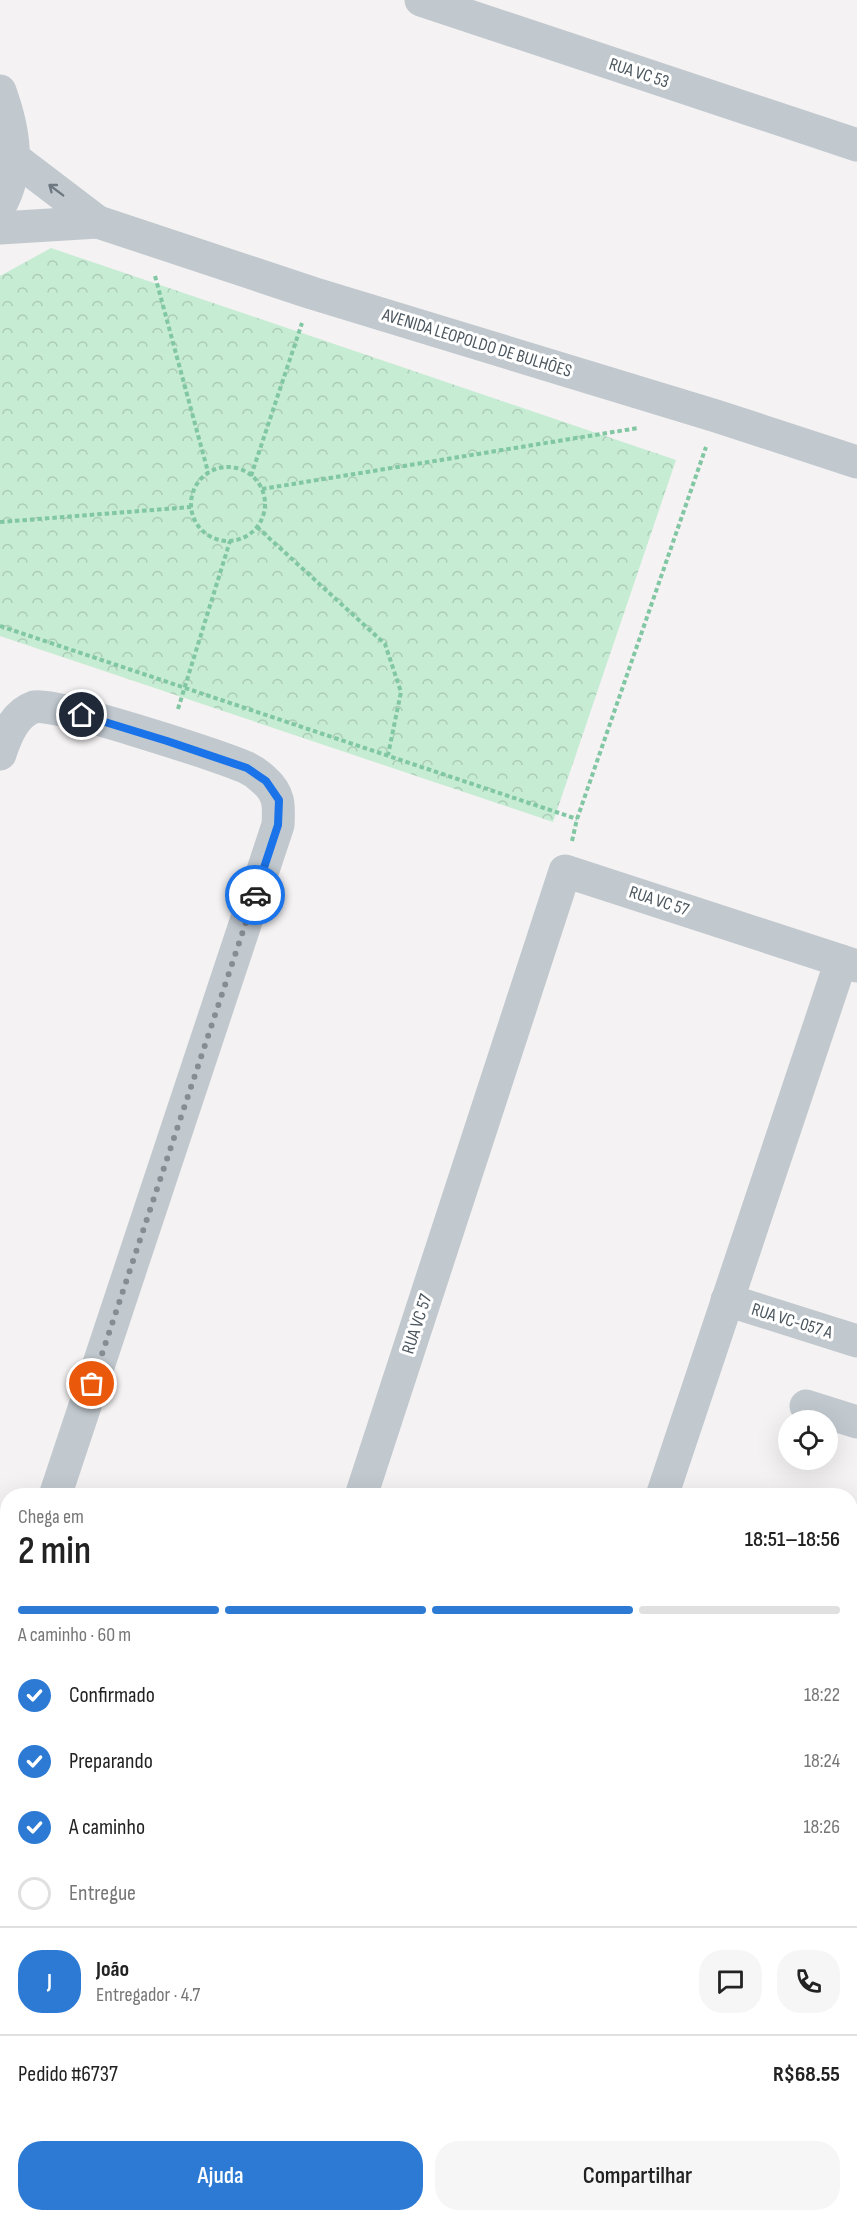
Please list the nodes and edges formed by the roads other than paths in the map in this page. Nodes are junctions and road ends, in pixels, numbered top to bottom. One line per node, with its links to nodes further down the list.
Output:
1 (421, 0): 3 (street, RUA VC 53)
2 (0, 91): 4 (street)
3 (857, 145)
4 (14, 158): 5 (street); 6 (street, AVENIDA LEOPOLDO DE BULHÕES, one-way to 4)
5 (0, 206)
6 (98, 222): 7 (street, AVENIDA LEOPOLDO DE BULHÕES); 8 (street, AVENIDA LEOPOLDO DE BULHÕES)
7 (0, 228)
8 (857, 462)
9 (0, 754): 15 (street)
10 (849, 963): 11 (street, RUA VC 57); 16 (street, RUA VC 57)
11 (727, 1300): 12 (street, RUA VC-057 A); 17 (street, RUA VC 57)
12 (857, 1341)
13 (806, 1406): 14 (street)
14 (857, 1422)
15 (58, 1488)
16 (364, 1488)
17 (665, 1488)

